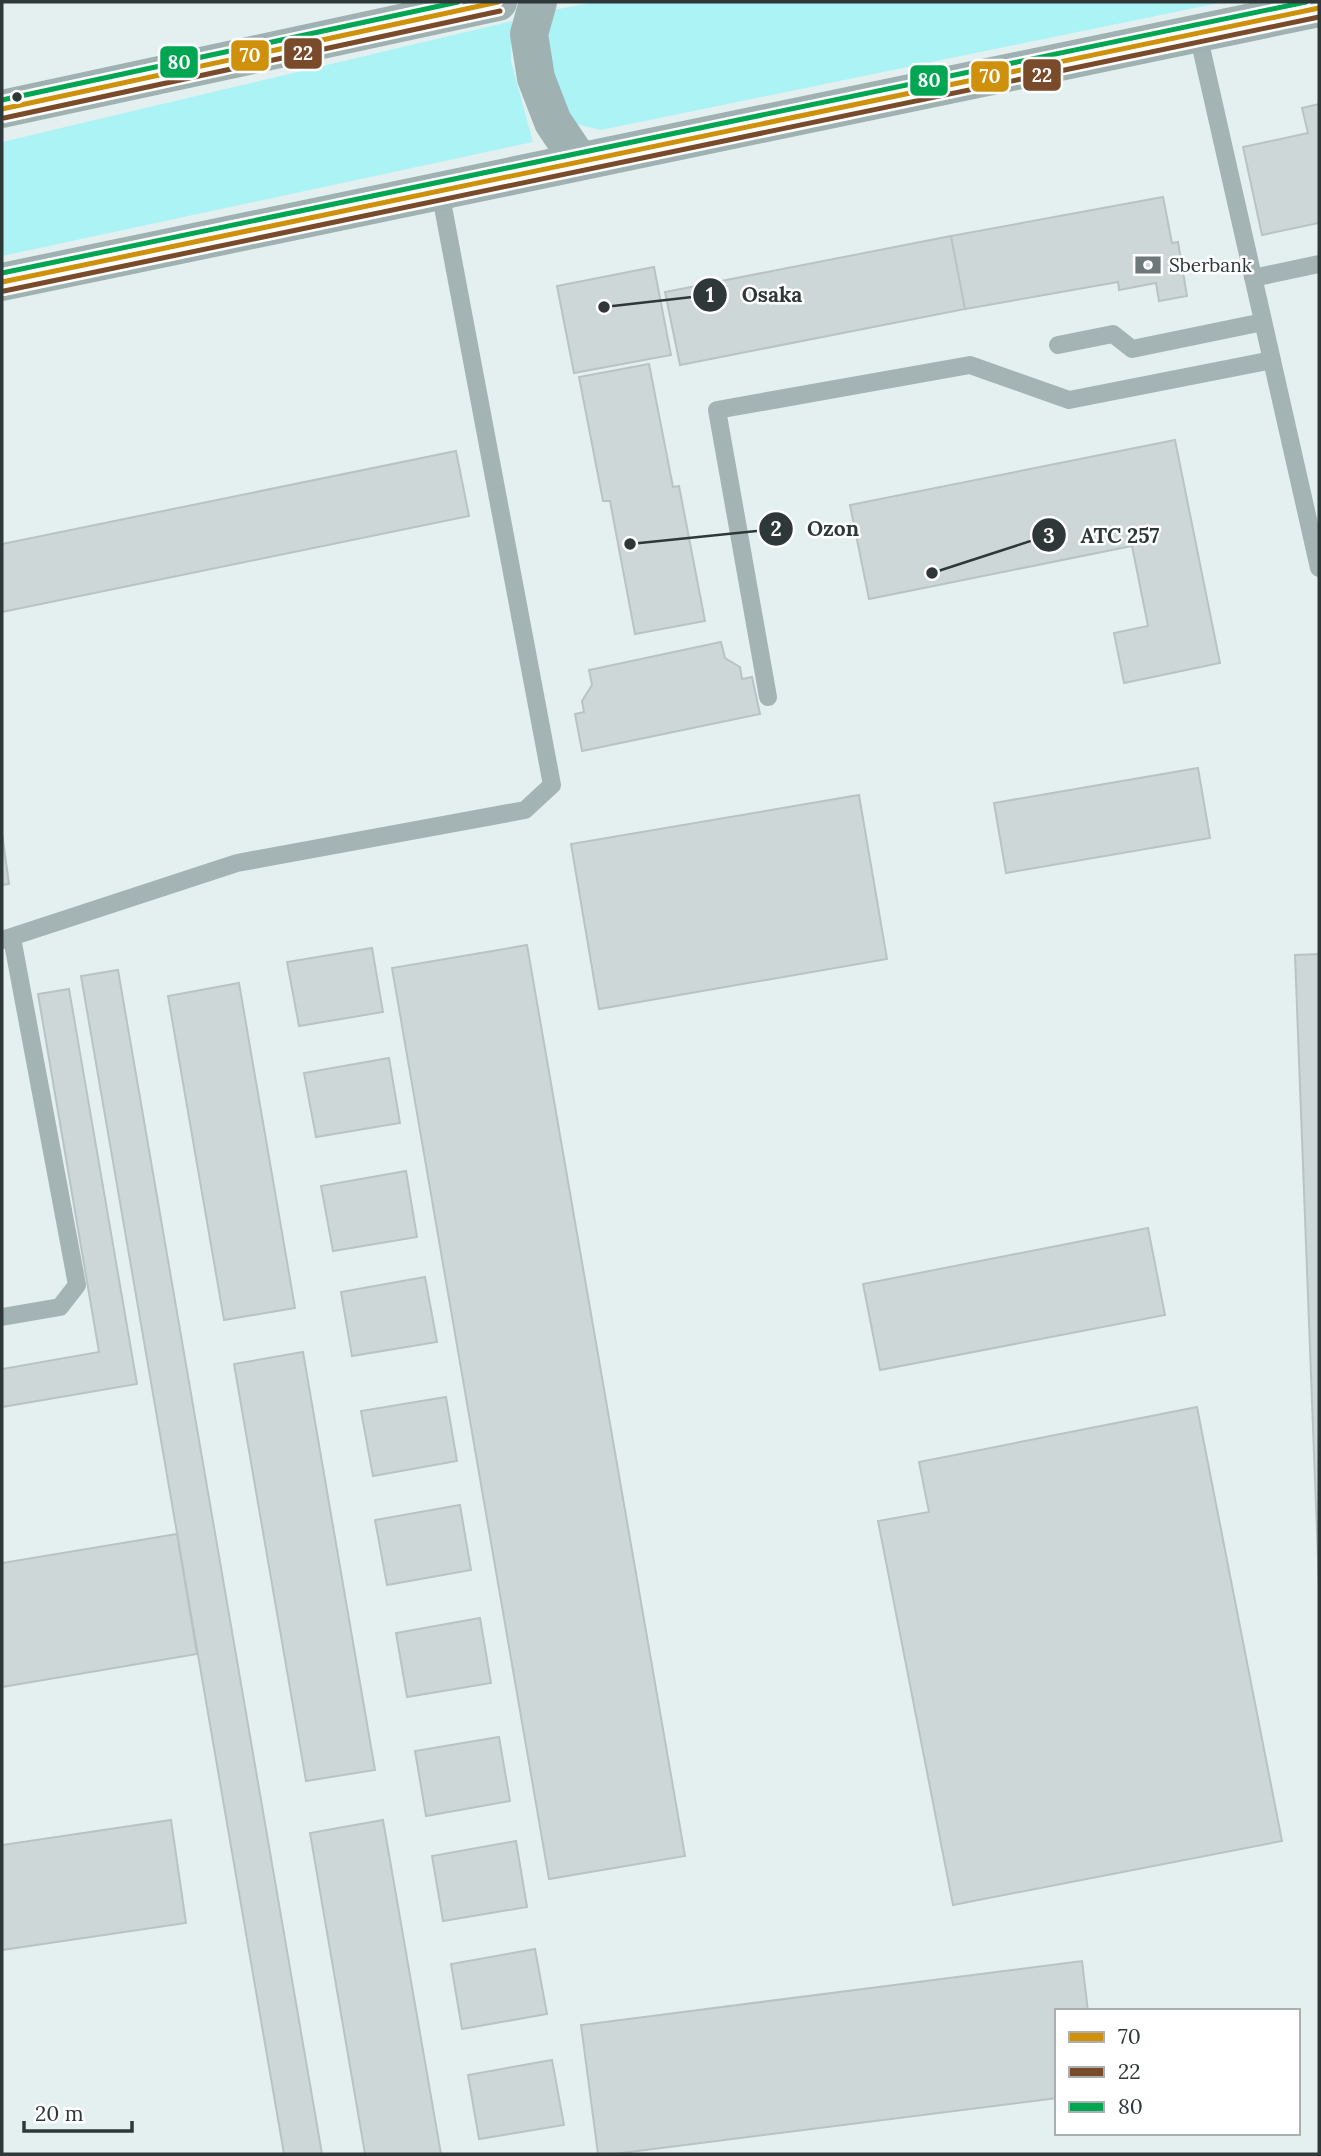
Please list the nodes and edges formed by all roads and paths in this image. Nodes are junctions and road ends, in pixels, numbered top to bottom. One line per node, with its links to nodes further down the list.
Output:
1 (498, 2): 5 (main road)
2 (538, 2): 6 (main road)
3 (1319, 8): 4 (main road)
4 (1198, 34): 6 (main road); 9 (lane)
5 (2, 109)
6 (580, 162): 7 (main road)
7 (440, 191): 10 (main road); 16 (lane)
8 (1319, 264): 9 (lane)
9 (1253, 278): 11 (lane)
10 (2, 282)
11 (1263, 323): 12 (lane); 13 (lane)
12 (1058, 345)
13 (1272, 360): 14 (lane); 15 (lane)
14 (1319, 568)
15 (768, 697)
16 (7, 939): 17 (lane)
17 (2, 1317)

